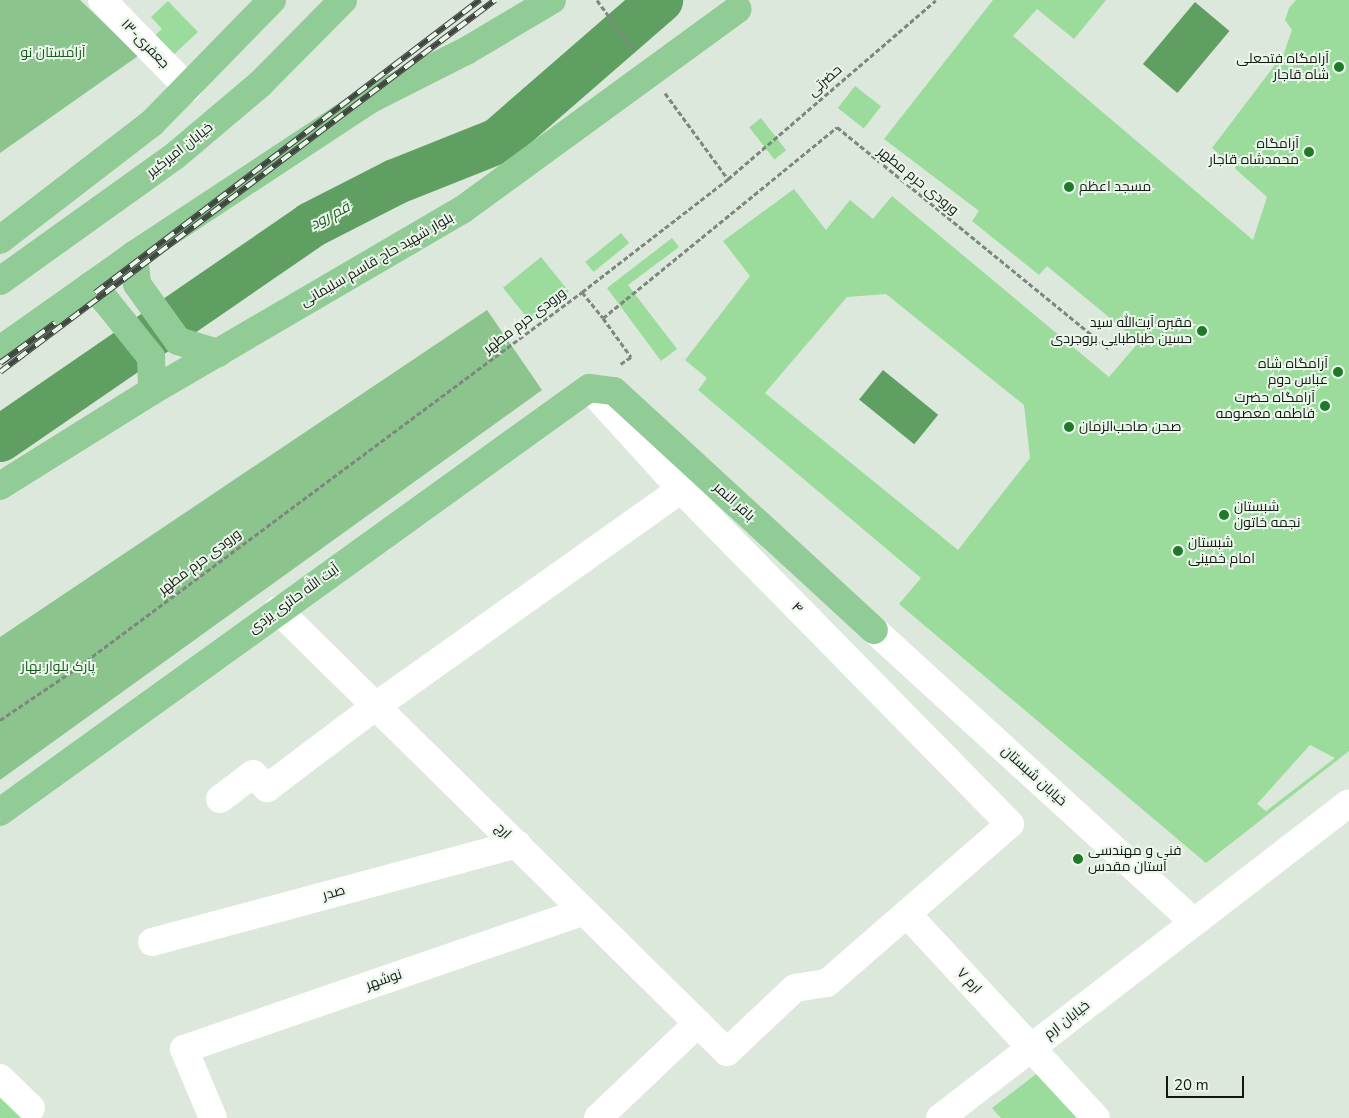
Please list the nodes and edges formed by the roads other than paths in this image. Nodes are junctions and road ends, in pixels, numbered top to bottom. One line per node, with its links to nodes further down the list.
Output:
1 (102, 0): 6 (street, جعفری-۱۳)
2 (272, 0): 6 (main road)
3 (343, 0): 9 (main road, خیابان امیرکبیر)
4 (552, 0): 8 (main road)
5 (738, 9): 12 (main road, بلوار شهید حاج قاسم سلیمانی)
6 (188, 88): 7 (main road)
7 (0, 240)
8 (134, 255): 10 (main road); 12 (main road)
9 (0, 281)
10 (98, 294): 11 (main road); 14 (main road)
11 (0, 350)
12 (218, 353): 14 (main road, بلوار شهید حاج قاسم سلیمانی)
13 (588, 388): 16 (street, ۴); 17 (main road, آیت الله‌ حائری‌ یزدی); 18 (main road, باقر النمر)
14 (152, 390): 15 (main road, بلوار شهید حاج قاسم سلیمانی)
15 (0, 486)
16 (681, 489): 19 (street); 25 (street, ۴)
17 (278, 610): 19 (street, ارج); 22 (main road, آیت الله‌ حائری‌ یزدی)
18 (874, 630): 26 (street, خیابان شبستان)
19 (376, 706): 20 (street); 23 (street, ارج)
20 (220, 799)
21 (1349, 803): 26 (street, خیابان ارم)
22 (0, 812)
23 (516, 844): 24 (street, ارج); 27 (street, صدر)
24 (584, 911): 28 (street, ارج); 32 (street, نوشهر)
25 (907, 914): 28 (street, ارج); 29 (street, ارم ۷)
26 (1194, 922): 29 (street, خیابان ارم)
27 (152, 942)
28 (698, 1023): 33 (street)
29 (1031, 1048): 34 (street, خیابان ارم); 35 (street, ارم ۷)
30 (0, 1078): 31 (street)
31 (32, 1108)
32 (213, 1118)
33 (598, 1118)
34 (940, 1118)
35 (1096, 1118)

